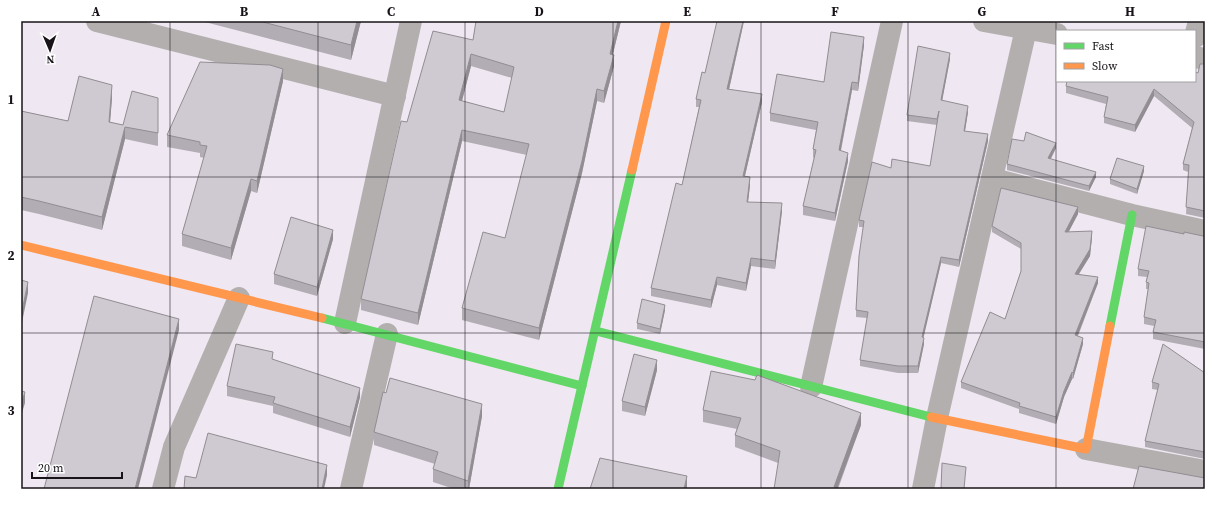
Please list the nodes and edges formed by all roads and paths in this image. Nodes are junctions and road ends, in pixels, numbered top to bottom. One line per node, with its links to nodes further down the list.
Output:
1 (97, 21): 10 (street)
2 (412, 21): 10 (street)
3 (666, 21): 17 (street)
4 (892, 21): 20 (street)
5 (984, 21): 7 (street)
6 (1199, 21): 8 (street)
7 (1026, 30): 9 (street); 11 (street)
8 (1196, 32)
9 (1056, 34)
10 (395, 96): 16 (street)
11 (993, 179): 12 (street); 21 (street)
12 (1132, 216): 13 (street); 22 (street)
13 (1205, 231)
14 (21, 245): 15 (street)
15 (239, 298): 16 (street); 24 (street)
16 (345, 323): 18 (street)
17 (596, 331): 19 (street); 20 (street)
18 (387, 334): 19 (street); 25 (street)
19 (582, 386): 26 (street)
20 (811, 387): 21 (street)
21 (937, 418): 22 (street); 27 (street)
22 (1086, 449): 23 (street)
23 (1205, 471)
24 (163, 489)
25 (351, 489)
26 (558, 489)
27 (923, 489)

